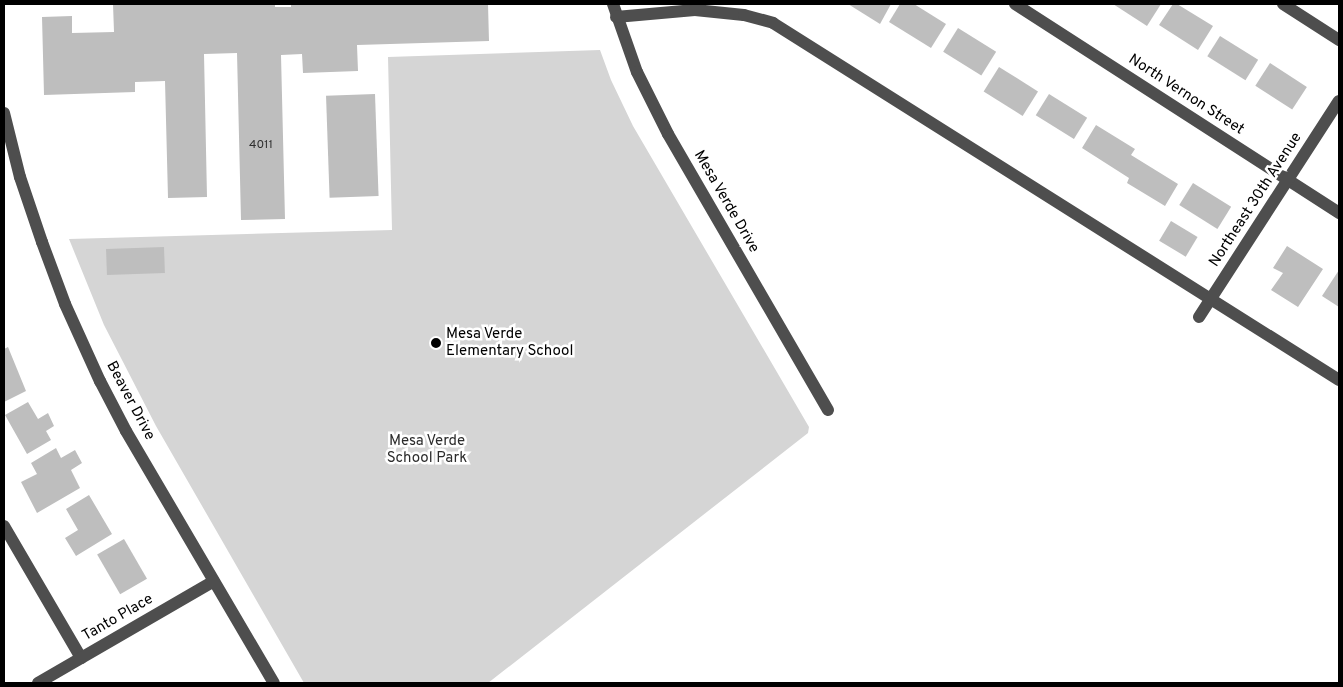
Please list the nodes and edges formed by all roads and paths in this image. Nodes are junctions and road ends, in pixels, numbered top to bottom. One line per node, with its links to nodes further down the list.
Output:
1 (613, 4): 4 (street, Mesa Verde Drive)
2 (1015, 4): 8 (street, North Vernon Street)
3 (1283, 4): 5 (street)
4 (616, 16): 10 (street); 13 (street, Mesa Verde Drive)
5 (1339, 40)
6 (1339, 101): 8 (street, Northeast 30th Avenue)
7 (4, 113): 15 (street, Beaver Drive)
8 (1288, 180): 9 (street, North Vernon Street); 10 (street, Northeast 30th Avenue)
9 (1339, 213)
10 (1211, 298): 11 (street, Northeast 30th Avenue); 12 (street)
11 (1199, 318)
12 (1339, 380)
13 (828, 410)
14 (4, 526): 16 (street)
15 (214, 581): 16 (street, Tanto Place); 18 (street, Beaver Drive)
16 (81, 658): 17 (street, Tanto Place)
17 (38, 683)
18 (274, 683)

